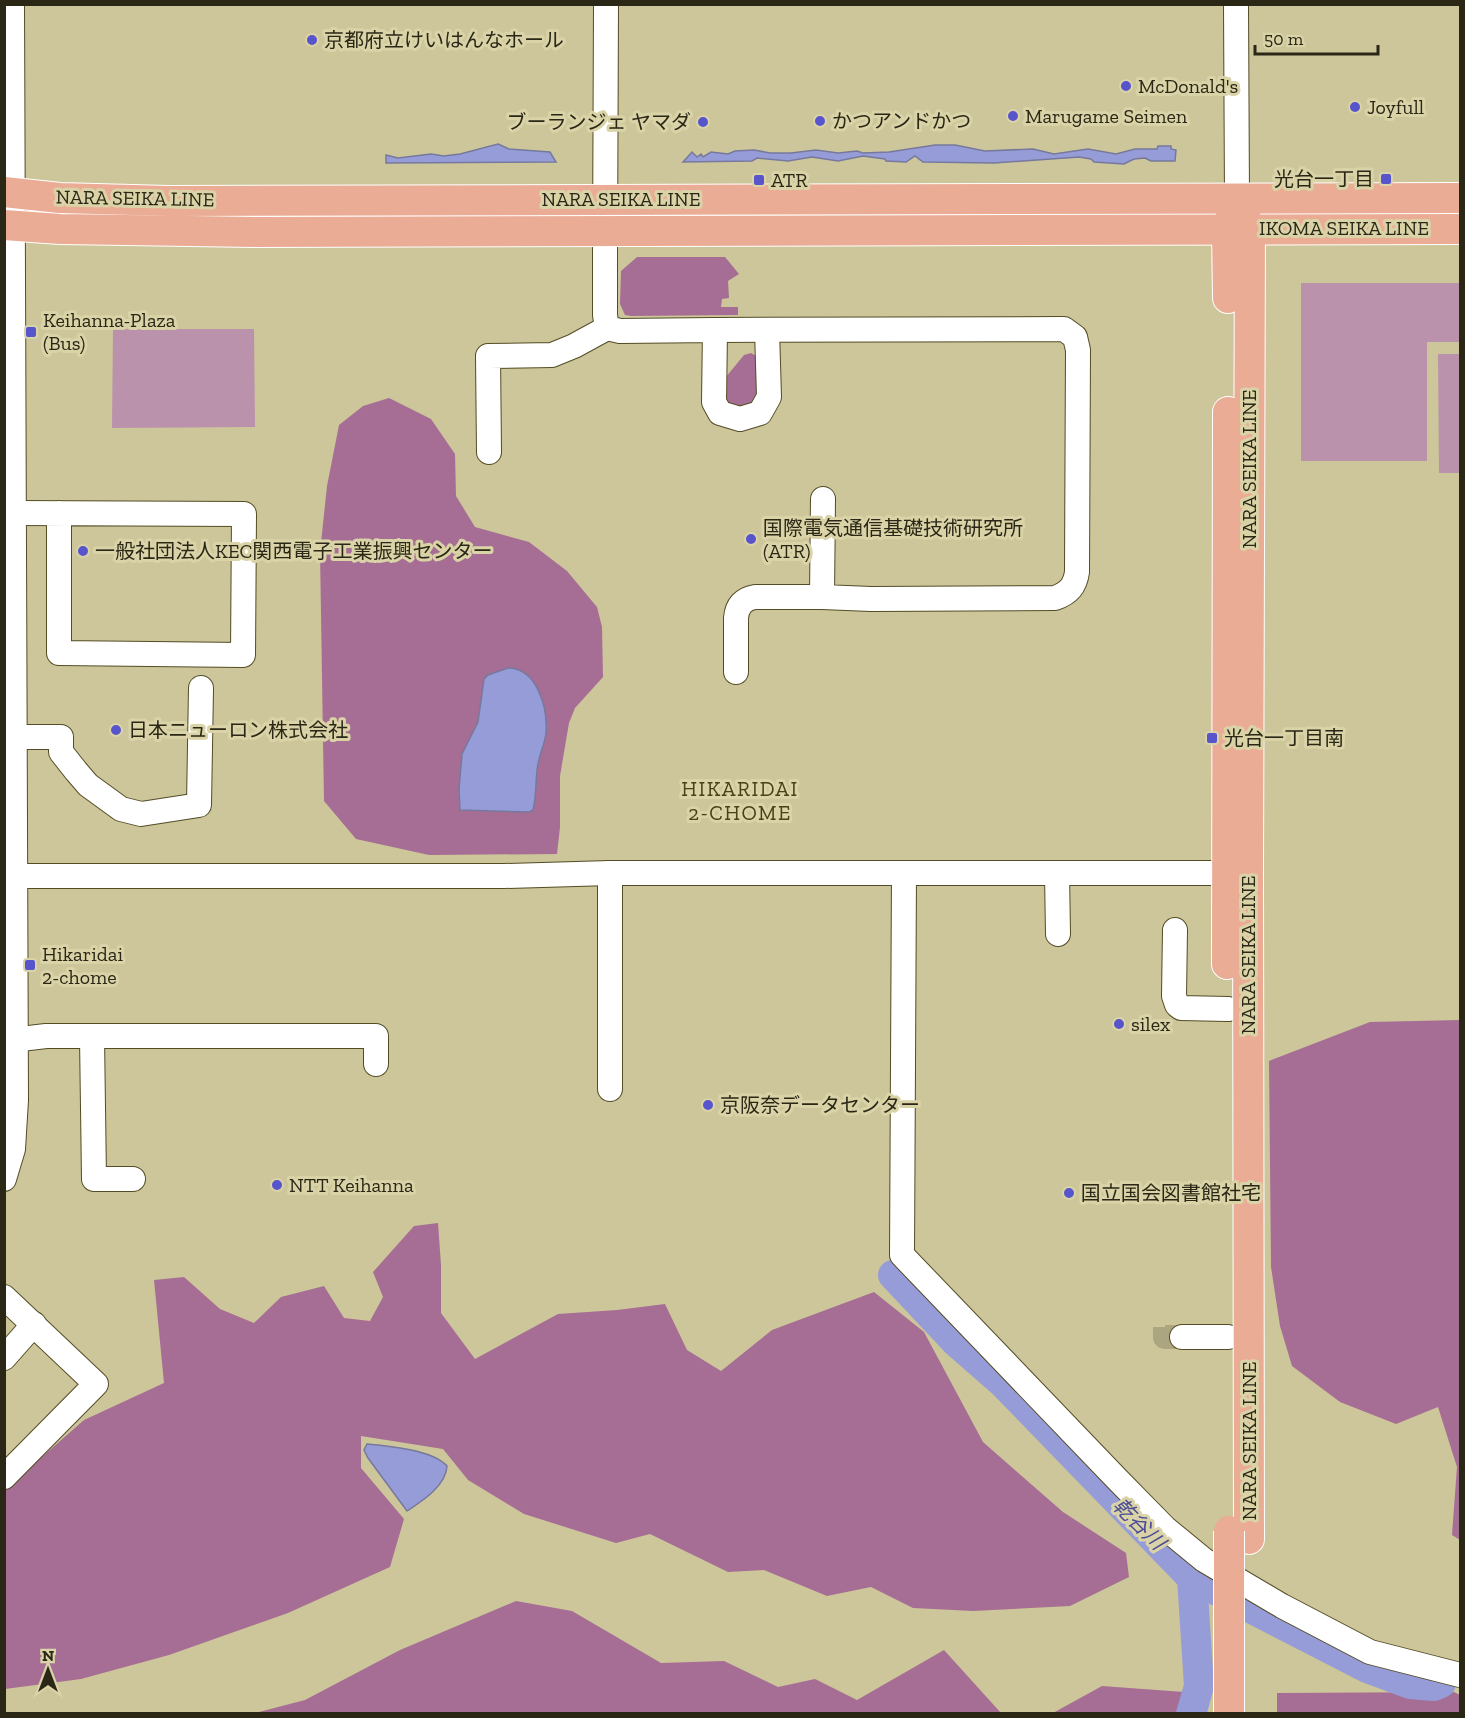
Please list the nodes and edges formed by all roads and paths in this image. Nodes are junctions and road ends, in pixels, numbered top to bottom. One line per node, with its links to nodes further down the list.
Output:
1 (12, 4): 4 (street)
2 (606, 4): 7 (street)
3 (1236, 4): 6 (street)
4 (8, 193): 7 (main road, NARA SEIKA LINE); 8 (street)
5 (1461, 198): 6 (main road, IKOMA SEIKA LINE)
6 (1237, 199): 7 (main road, NARA SEIKA LINE); 9 (main road, NARA SEIKA LINE)
7 (605, 200): 11 (street)
8 (9, 226): 11 (main road, NARA SEIKA LINE); 17 (street)
9 (1239, 228): 10 (main road, IKOMA SEIKA LINE); 11 (main road, NARA SEIKA LINE); 27 (main road, NARA SEIKA LINE)
10 (1461, 229)
11 (605, 230): 12 (street)
12 (607, 328): 13 (street); 15 (street)
13 (715, 330): 14 (street); 14 (street)
14 (767, 330): 19 (street)
15 (489, 452)
16 (823, 500): 19 (street)
17 (14, 513): 18 (street); 20 (street)
18 (58, 513): 18 (street)
19 (822, 597): 21 (street)
20 (10, 613): 23 (street)
21 (736, 672)
22 (201, 688): 23 (street)
23 (15, 737): 28 (street)
24 (610, 873): 25 (street); 28 (street); 35 (street)
25 (904, 873): 26 (street); 45 (street)
26 (1057, 873): 27 (street); 30 (street)
27 (1237, 873): 31 (main road, NARA SEIKA LINE); 44 (main road, NARA SEIKA LINE)
28 (15, 876): 33 (street)
29 (1175, 930): 31 (street)
30 (1058, 934)
31 (1228, 1009): 41 (main road, NARA SEIKA LINE)
32 (92, 1037): 33 (street); 34 (street); 37 (street)
33 (10, 1041): 36 (street)
34 (376, 1064)
35 (610, 1089)
36 (4, 1179)
37 (133, 1179)
38 (4, 1298): 39 (street)
39 (34, 1324): 42 (street); 43 (street)
40 (1182, 1337): 41 (street)
41 (1228, 1337): 44 (main road, NARA SEIKA LINE)
42 (4, 1358)
43 (4, 1477)
44 (1239, 1535): 46 (main road, NARA SEIKA LINE, bridge); 47 (main road, NARA SEIKA LINE)
45 (1461, 1675)
46 (1229, 1713)
47 (1250, 1713)

